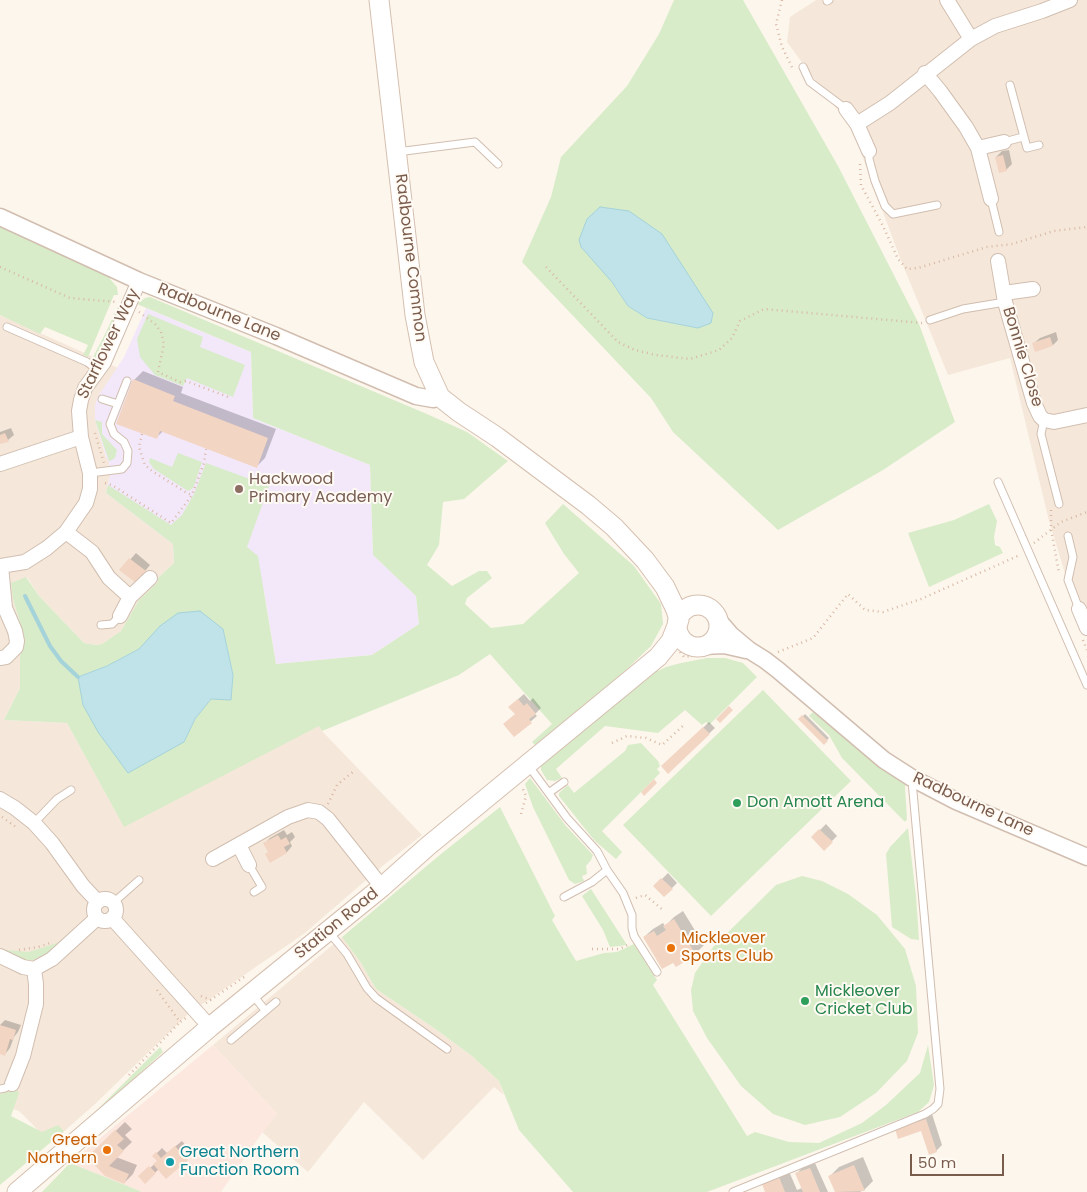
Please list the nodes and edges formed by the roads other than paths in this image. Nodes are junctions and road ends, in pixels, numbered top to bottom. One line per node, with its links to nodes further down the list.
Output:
1 (379, 0): 14 (main road, Radbourne Common)
2 (946, 0): 4 (street)
3 (1070, 0): 4 (street)
4 (971, 38): 6 (street)
5 (803, 67): 8 (lane)
6 (925, 73): 9 (street); 13 (street)
7 (1010, 85): 10 (lane)
8 (846, 109): 9 (street)
9 (857, 124): 15 (street)
10 (1023, 137): 11 (lane); 12 (lane)
11 (1004, 142): 13 (street)
12 (1040, 145)
13 (978, 148): 17 (street)
14 (396, 152): 16 (lane); 29 (main road, Radbourne Common)
15 (864, 155): 18 (lane)
16 (498, 164)
17 (991, 199): 20 (lane)
18 (937, 205)
19 (0, 217): 22 (street, Radbourne Lane)
20 (999, 232)
21 (998, 261): 24 (street, Bonnie Close)
22 (139, 282): 27 (street, Starflower Way); 29 (street, Radbourne Lane)
23 (1033, 288): 24 (street, Bonnie Close)
24 (1004, 298): 25 (lane); 33 (street, Bonnie Close)
25 (930, 320)
26 (7, 327): 27 (lane)
27 (98, 370): 34 (street, Starflower Way)
28 (127, 381): 31 (lane)
29 (440, 397): 43 (main road, Radbourne Common)
30 (102, 398): 31 (lane)
31 (118, 404): 36 (lane)
32 (1087, 415): 33 (street, Bonnie Close)
33 (1044, 420): 38 (lane, Bonnie Close)
34 (82, 437): 35 (street); 36 (street, Starflower Way)
35 (0, 464)
36 (90, 473): 39 (street, Starflower Way)
37 (998, 482): 56 (lane)
38 (1059, 504)
39 (66, 532): 41 (street, Starflower Way); 44 (street)
40 (1068, 536): 46 (lane)
41 (1, 566): 55 (street)
42 (150, 578): 44 (street)
43 (665, 587): 45 (main road, Radbourne Common); 49 (main road, Radbourne Common)
44 (130, 597): 47 (street)
45 (702, 606): 48 (main road); 49 (main road)
46 (1079, 609): 51 (street)
47 (120, 616): 50 (lane)
48 (718, 620): 52 (main road); 53 (street, Radbourne Lane)
49 (678, 622): 52 (main road); 54 (main road, Station Road)
50 (101, 625)
51 (1087, 628)
52 (700, 647): 53 (street, Radbourne Lane); 54 (main road, Station Road)
53 (749, 650): 58 (street, Radbourne Lane)
54 (658, 657): 57 (main road, Station Road)
55 (0, 658)
56 (1087, 685)
57 (521, 770): 61 (lane); 70 (main road, Station Road)
58 (912, 778): 65 (street, Radbourne Lane); 89 (lane)
59 (564, 782): 61 (lane)
60 (71, 790): 63 (lane)
61 (550, 792): 68 (lane)
62 (0, 799): 63 (street)
63 (34, 823): 73 (street)
64 (239, 845): 66 (street); 67 (street); 70 (street)
65 (1087, 857)
66 (213, 859)
67 (249, 865): 71 (lane)
68 (607, 870): 72 (lane); 80 (lane)
69 (139, 880): 74 (lane)
70 (382, 887): 77 (main road, Station Road)
71 (254, 892)
72 (564, 897)
73 (98, 902): 74 (street); 75 (street)
74 (113, 903): 76 (street)
75 (97, 918): 76 (street); 79 (street)
76 (112, 918): 84 (street)
77 (328, 931): 81 (main road, Station Road); 86 (lane)
78 (0, 956): 79 (street)
79 (34, 969): 87 (street)
80 (657, 972)
81 (251, 993): 83 (lane); 84 (main road, Station Road)
82 (276, 1002): 83 (lane)
83 (266, 1010): 85 (lane)
84 (210, 1027): 88 (main road, Station Road)
85 (231, 1040)
86 (447, 1049)
87 (6, 1086)
88 (17, 1192)
89 (733, 1192)

